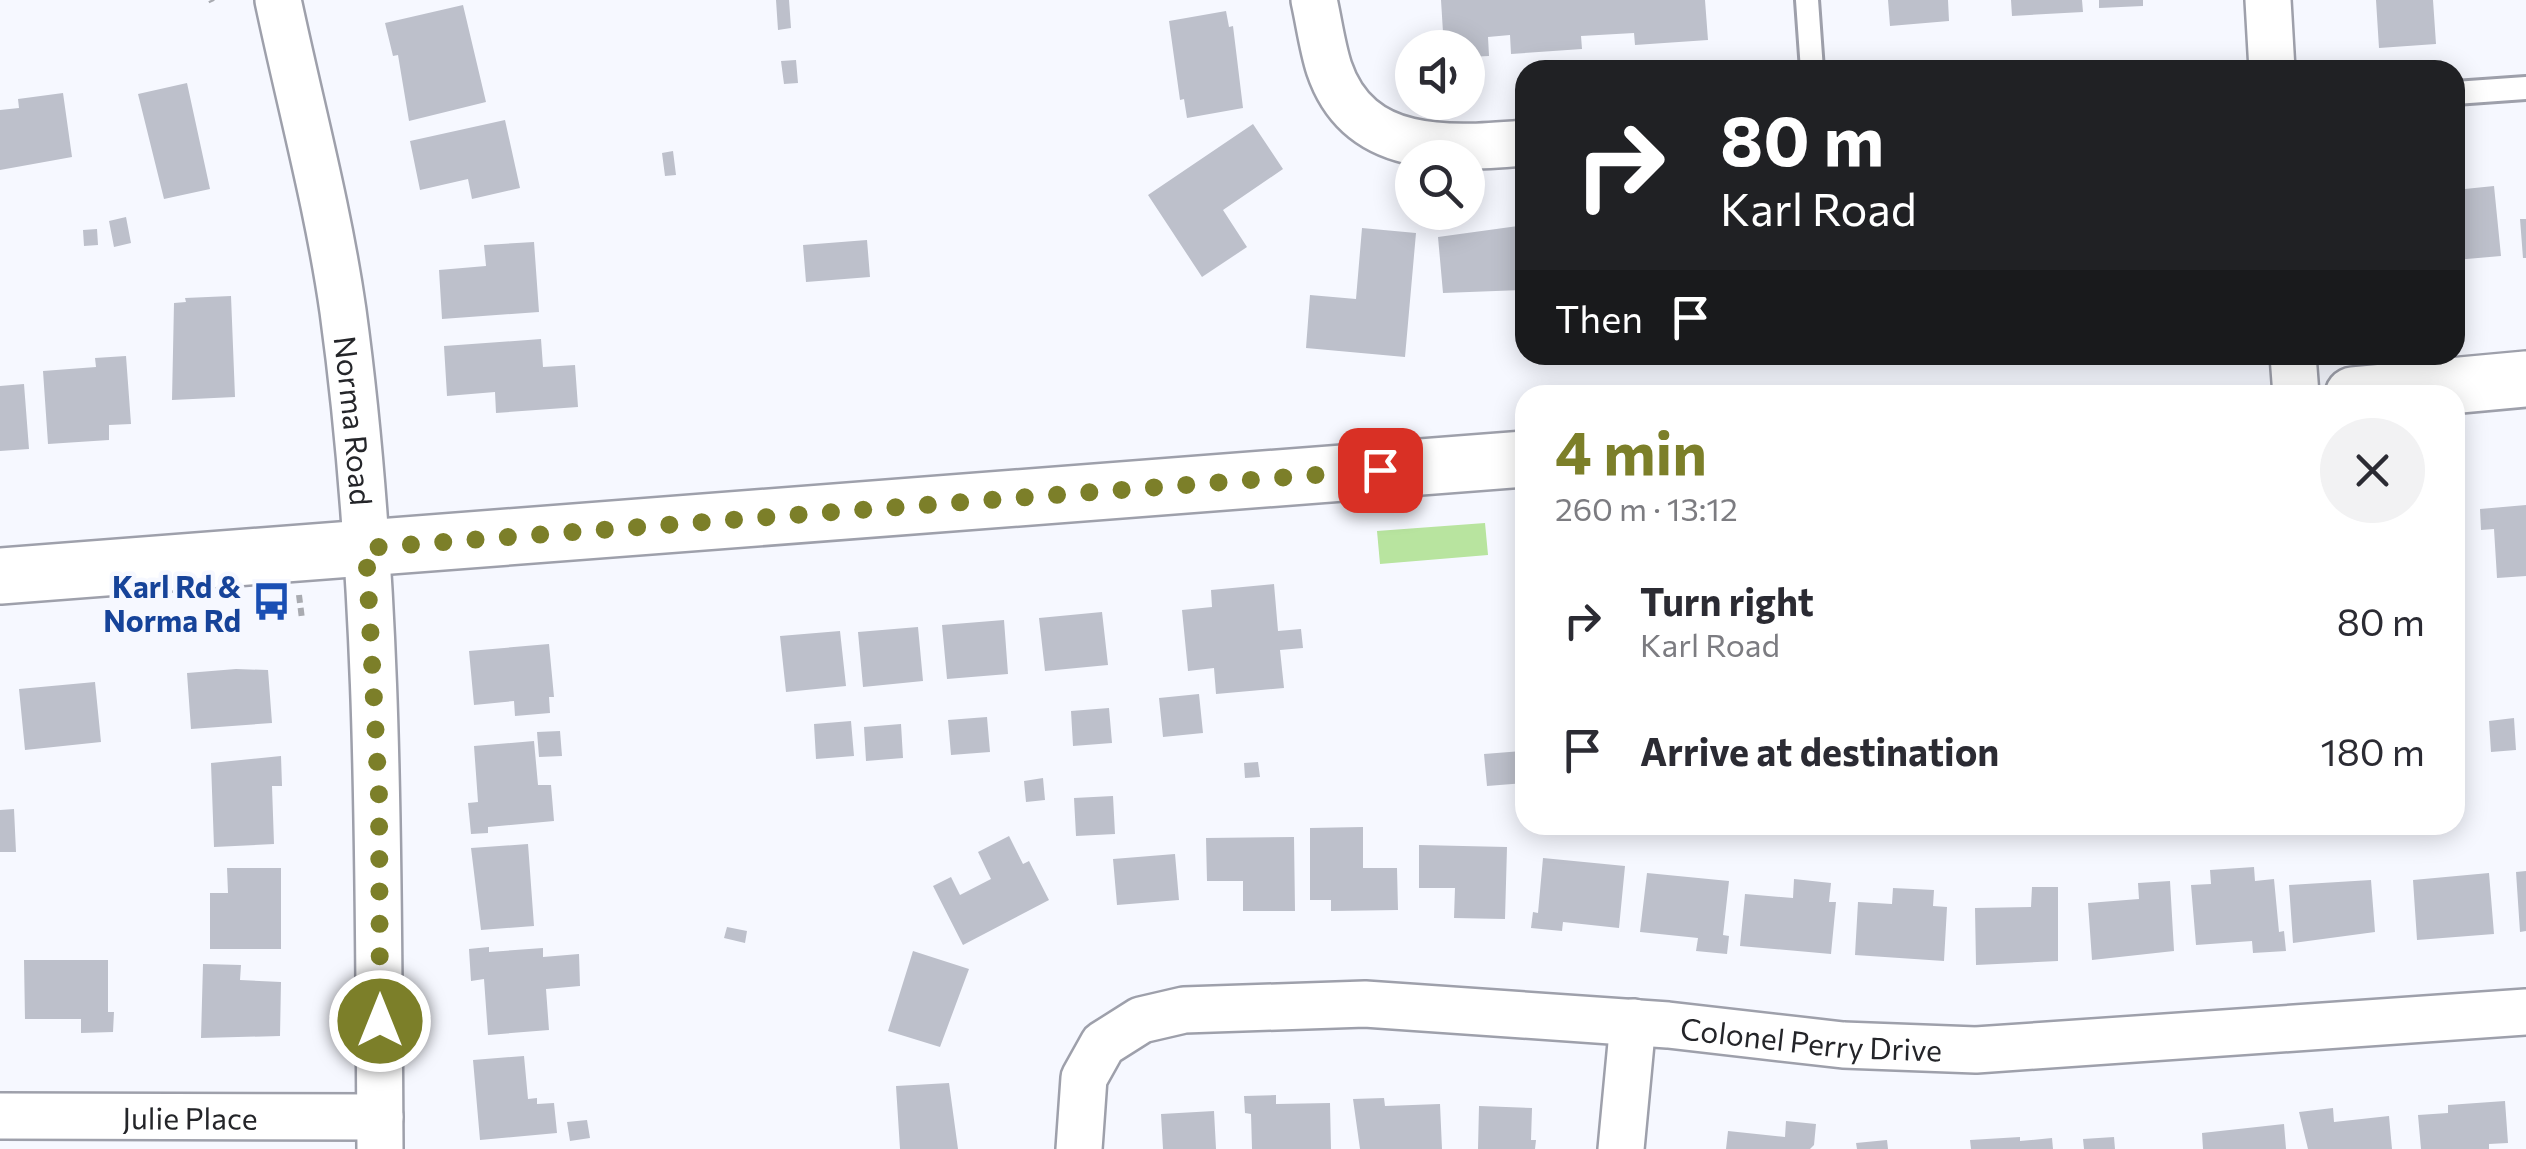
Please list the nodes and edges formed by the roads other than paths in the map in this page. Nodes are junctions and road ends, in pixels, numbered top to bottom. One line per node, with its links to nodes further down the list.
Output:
1 (278, 0): 13 (street, Norma Road)
2 (1314, 0): 9 (street)
3 (1807, 0): 5 (lane)
4 (2268, 0): 6 (street)
5 (1811, 60)
6 (2271, 60)
7 (2526, 88): 8 (lane)
8 (2465, 92)
9 (1515, 143)
10 (2526, 380): 11 (main road)
11 (2465, 385)
12 (1515, 460): 13 (main road)
13 (366, 548): 14 (main road); 18 (street, Norma Road)
14 (0, 576)
15 (2526, 1012): 16 (street, Colonel Perry Drive)
16 (1633, 1022): 19 (street, Colonel Perry Drive); 20 (street)
17 (0, 1116): 18 (street, Julie Place)
18 (380, 1133)
19 (1079, 1149)
20 (1621, 1149)

